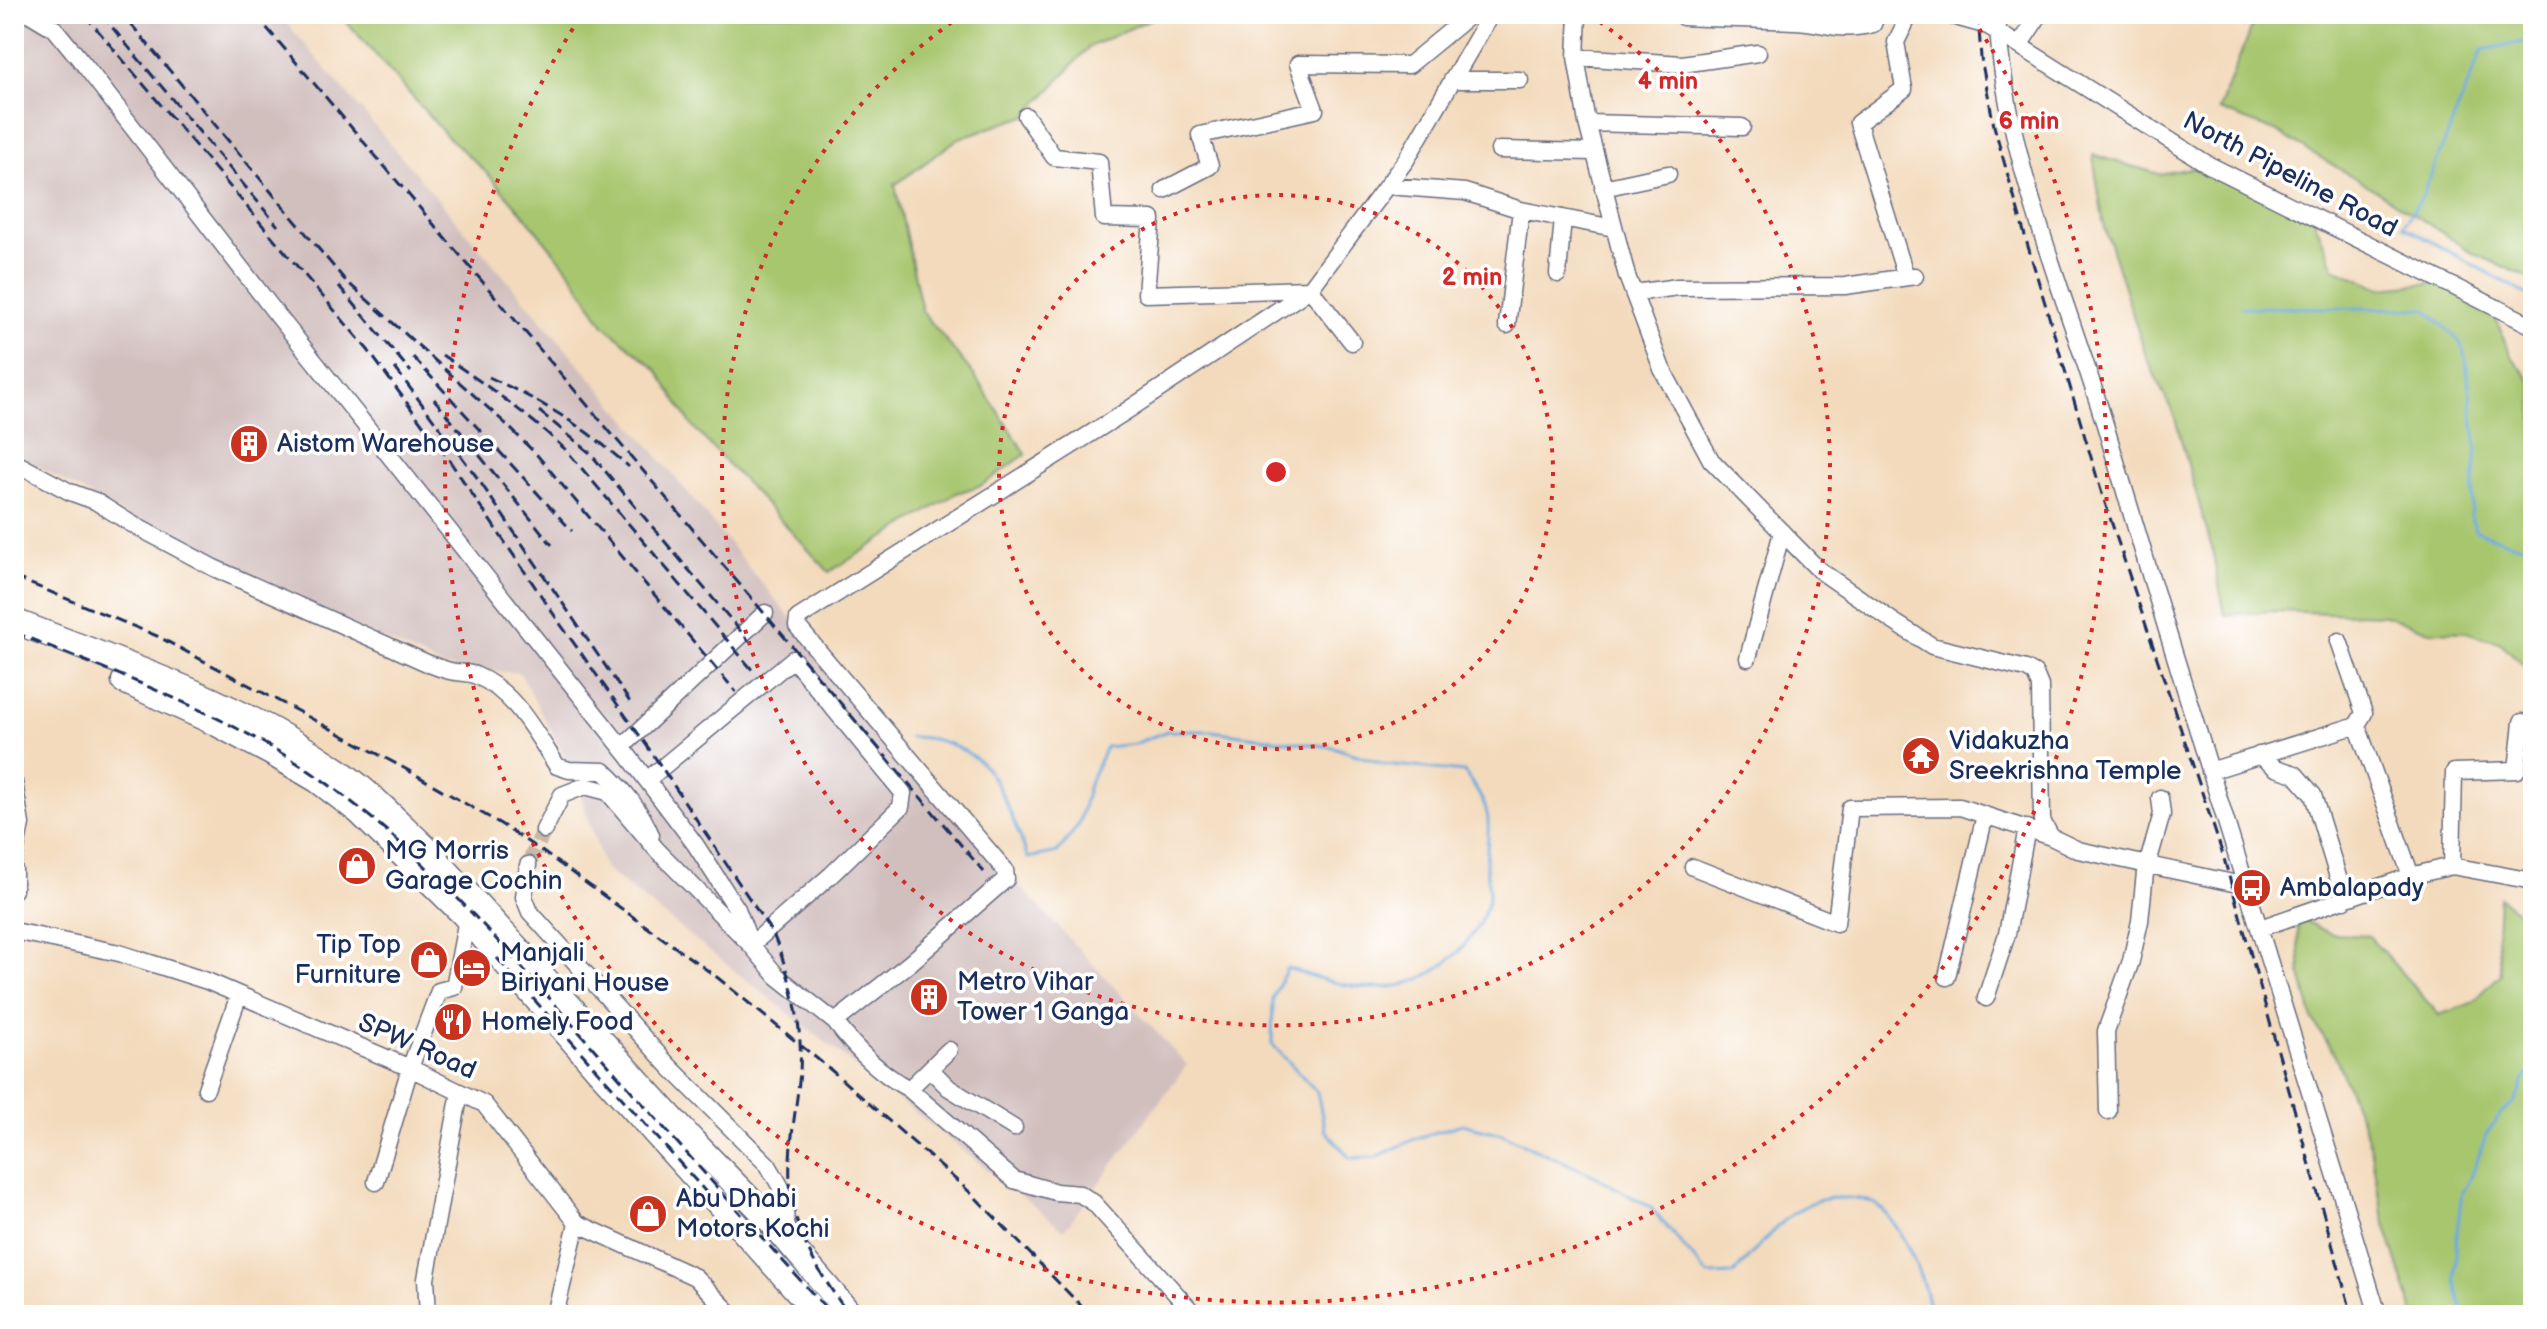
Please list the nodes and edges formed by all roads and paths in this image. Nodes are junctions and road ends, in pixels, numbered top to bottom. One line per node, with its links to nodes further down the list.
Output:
1 (30, 14): 44 (street)
2 (1455, 14): 25 (street)
3 (1491, 14): 15 (street)
4 (1578, 14): 14 (street)
5 (1681, 14): 6 (street)
6 (1877, 14)
7 (1910, 14): 31 (street)
8 (1945, 14): 11 (street, North Pipeline Road)
9 (1997, 14): 11 (street)
10 (2040, 14): 12 (street)
11 (1999, 32): 12 (street, North Pipeline Road); 46 (street)
12 (2020, 44): 33 (street, North Pipeline Road)
13 (1758, 53): 14 (street)
14 (1576, 57): 18 (street)
15 (1452, 80): 16 (street); 23 (street)
16 (1520, 80)
17 (1026, 116): 30 (street)
18 (1587, 123): 19 (street); 21 (street)
19 (1742, 127)
20 (1499, 150): 21 (street)
21 (1593, 152): 24 (street)
22 (1668, 174): 24 (street)
23 (1388, 186): 26 (street); 30 (street)
24 (1603, 188): 28 (street)
25 (1164, 190)
26 (1521, 210): 27 (street); 32 (street)
27 (1563, 218): 28 (street); 29 (street)
28 (1614, 228): 31 (street)
29 (1558, 274)
30 (1310, 289): 34 (street); 73 (street)
31 (1634, 293): 36 (street)
32 (1507, 325)
33 (2533, 326)
34 (1352, 342)
35 (14, 462): 54 (street)
36 (1782, 532): 41 (street); 53 (street)
37 (765, 613): 44 (street)
38 (14, 621): 84 (highway)
39 (14, 638): 66 (highway)
40 (2339, 641): 43 (street)
41 (1748, 658)
42 (2522, 722): 58 (street)
43 (2357, 725): 45 (street); 61 (street)
44 (622, 747): 47 (street)
45 (2259, 755): 46 (street); 65 (street)
46 (2210, 771): 63 (street)
47 (647, 780): 69 (street); 69 (street)
48 (14, 782): 55 (street)
49 (2160, 798): 56 (street)
50 (1985, 815): 51 (street); 59 (street); 70 (street)
51 (2027, 828): 53 (street); 72 (street)
52 (544, 830): 54 (street)
53 (2051, 837): 56 (street)
54 (657, 850): 69 (street)
55 (14, 859)
56 (2148, 864): 63 (street); 80 (street)
57 (528, 865): 84 (street)
58 (2452, 866): 61 (street); 62 (street)
59 (1693, 867)
60 (14, 869): 64 (street)
61 (2411, 876): 65 (street)
62 (2533, 881)
63 (2247, 886): 67 (street)
64 (14, 890)
65 (2345, 900): 67 (street)
66 (467, 919): 75 (street); 85 (highway)
67 (2260, 928): 92 (street)
68 (14, 931): 71 (street, SPW Road)
69 (751, 945): 73 (street)
70 (1947, 977)
71 (239, 995): 75 (street, SPW Road); 77 (street)
72 (1986, 998)
73 (835, 1022): 78 (street)
74 (949, 1050): 76 (street)
75 (410, 1068): 79 (street, SPW Road); 82 (street)
76 (930, 1069): 78 (street); 81 (street)
77 (206, 1089)
78 (909, 1089): 91 (street)
79 (460, 1092): 83 (street, SPW Road); 86 (street)
80 (2108, 1111)
81 (1014, 1128)
82 (376, 1182)
83 (577, 1223): 87 (street); 88 (street, SPW Road)
84 (788, 1243): 85 (street); 90 (highway)
85 (779, 1271): 89 (highway)
86 (428, 1315)
87 (555, 1315)
88 (732, 1315)
89 (819, 1315)
90 (851, 1315)
91 (1195, 1315)
92 (2378, 1315)

